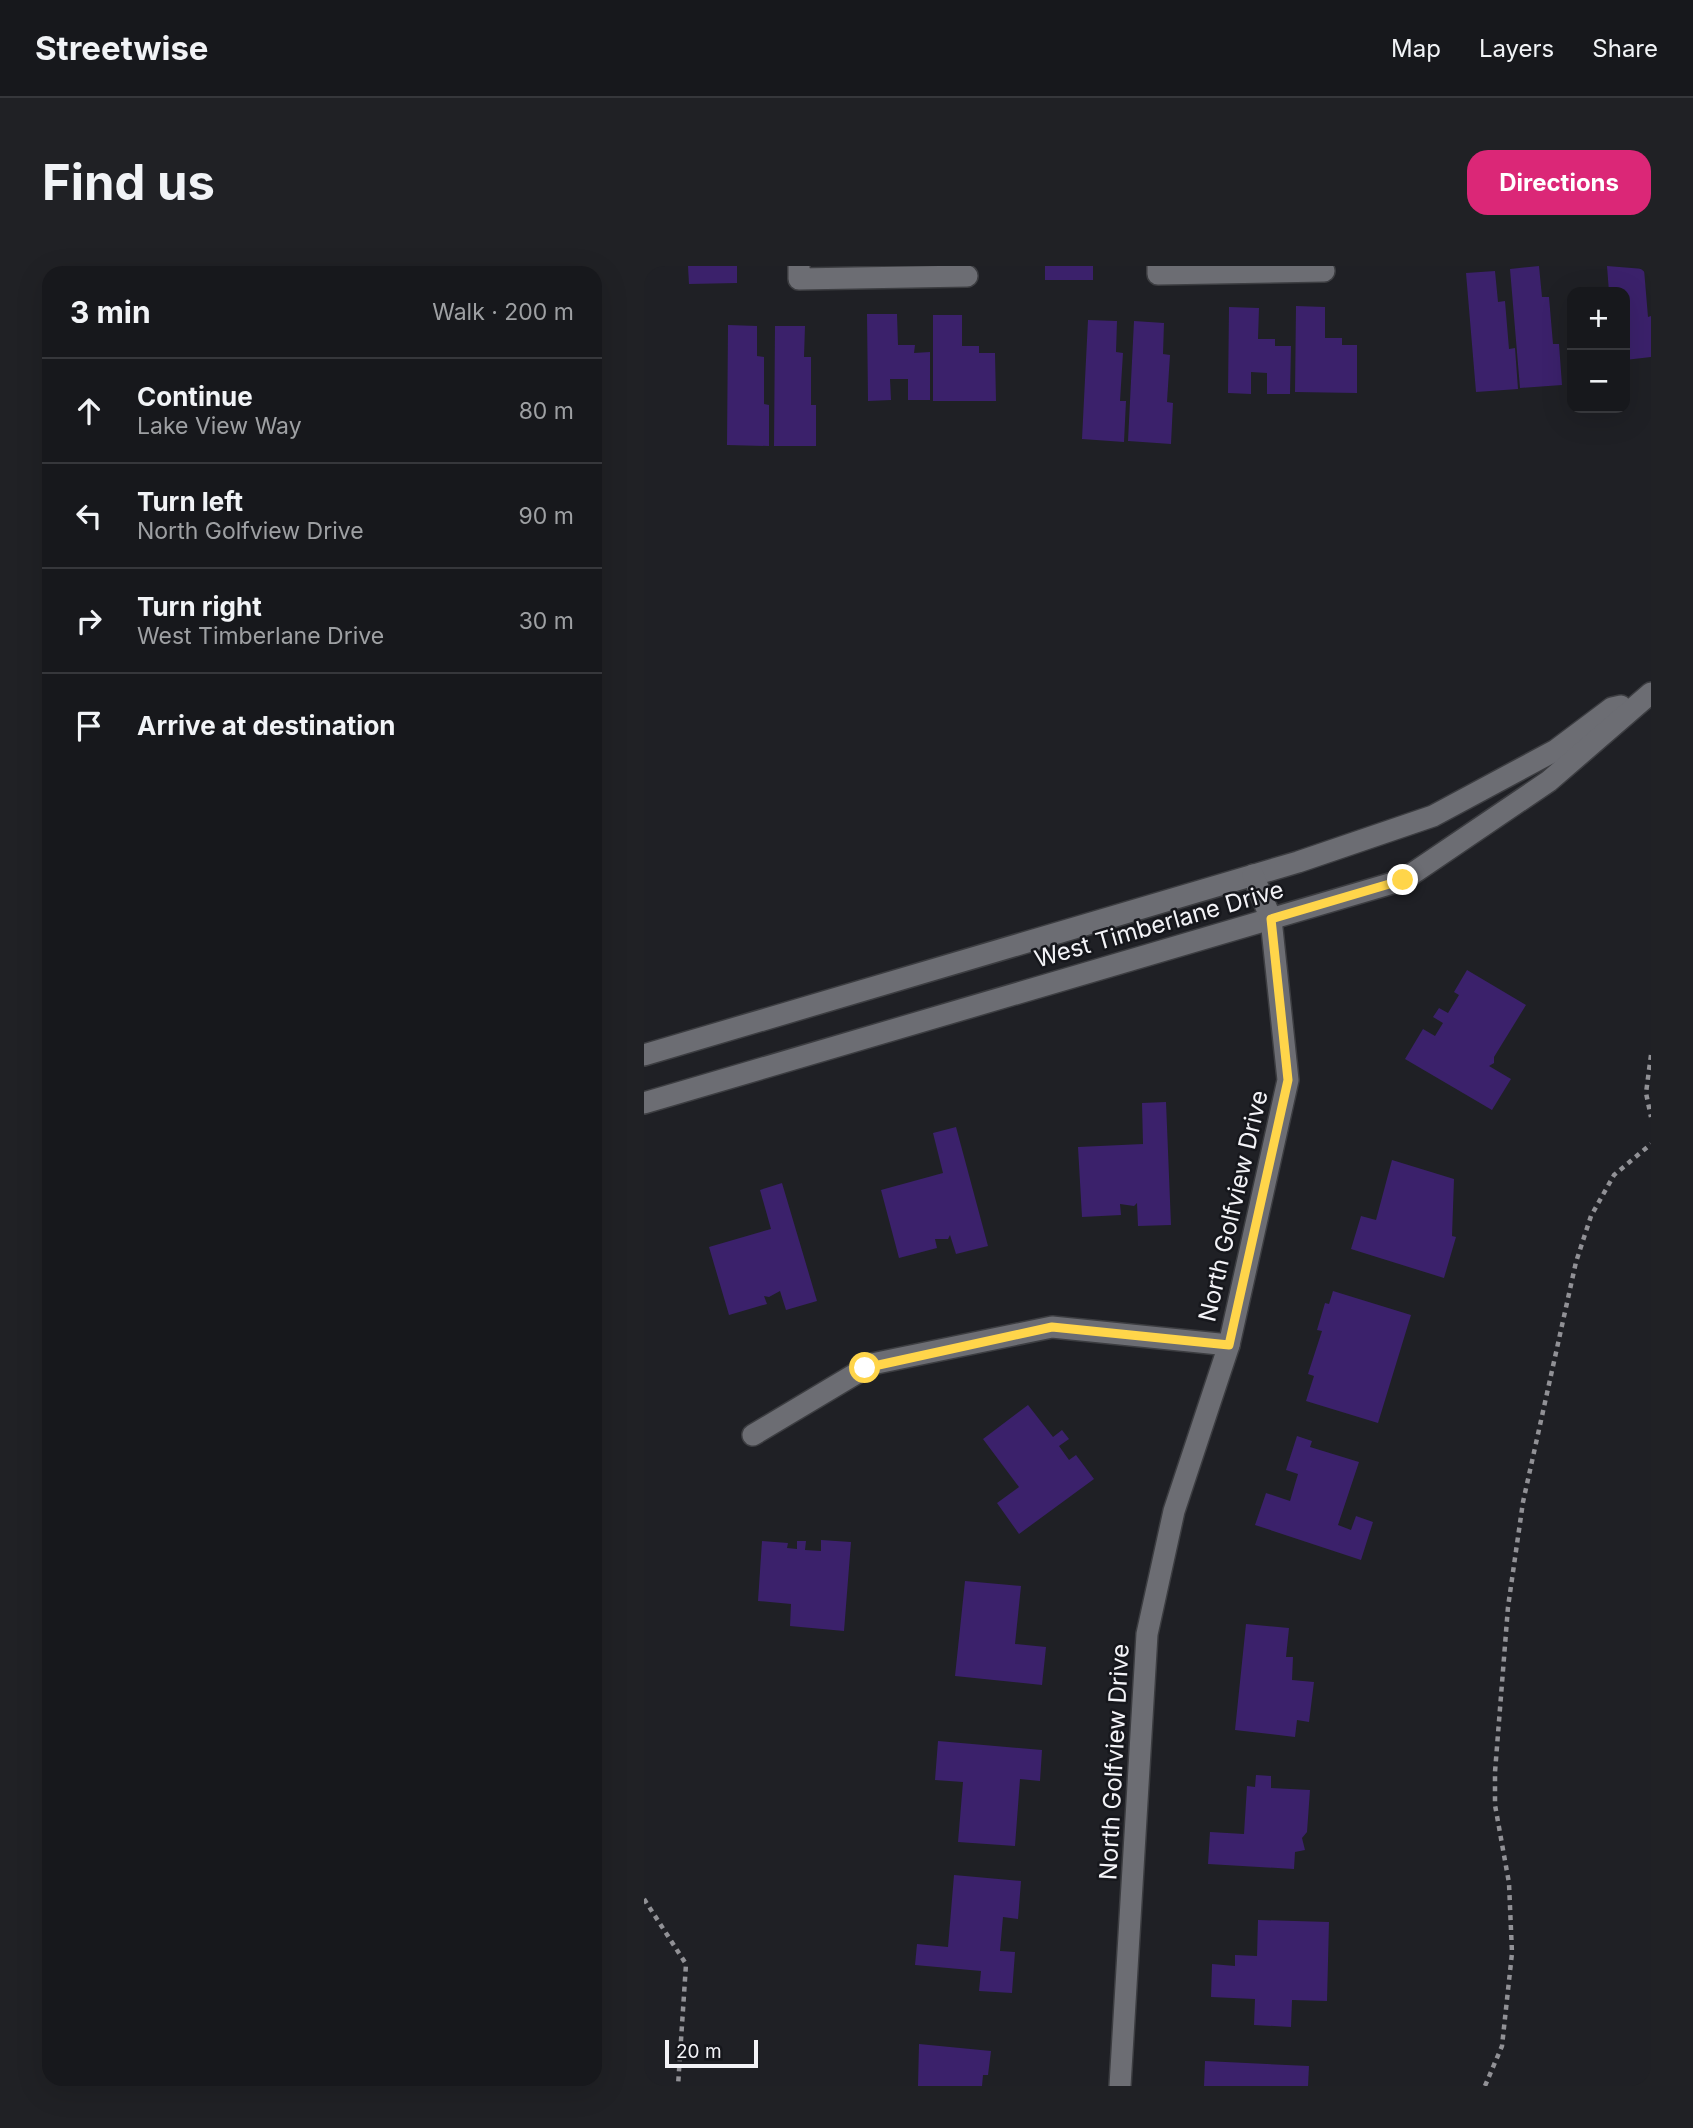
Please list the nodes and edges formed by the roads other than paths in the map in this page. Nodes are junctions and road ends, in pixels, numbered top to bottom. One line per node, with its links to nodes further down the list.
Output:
1 (799, 266): 4 (street)
2 (1158, 266): 3 (street)
3 (1324, 271)
4 (967, 276)
5 (1646, 697): 6 (street, West Timberlane Drive); 7 (street, West Timberlane Drive)
6 (1253, 875): 7 (street, North Golfview Drive); 8 (street, West Timberlane Drive)
7 (1271, 919): 9 (street, West Timberlane Drive); 10 (street, North Golfview Drive)
8 (644, 1055)
9 (644, 1102)
10 (1229, 1345): 11 (street); 12 (street, North Golfview Drive)
11 (753, 1435)
12 (1120, 2086)

